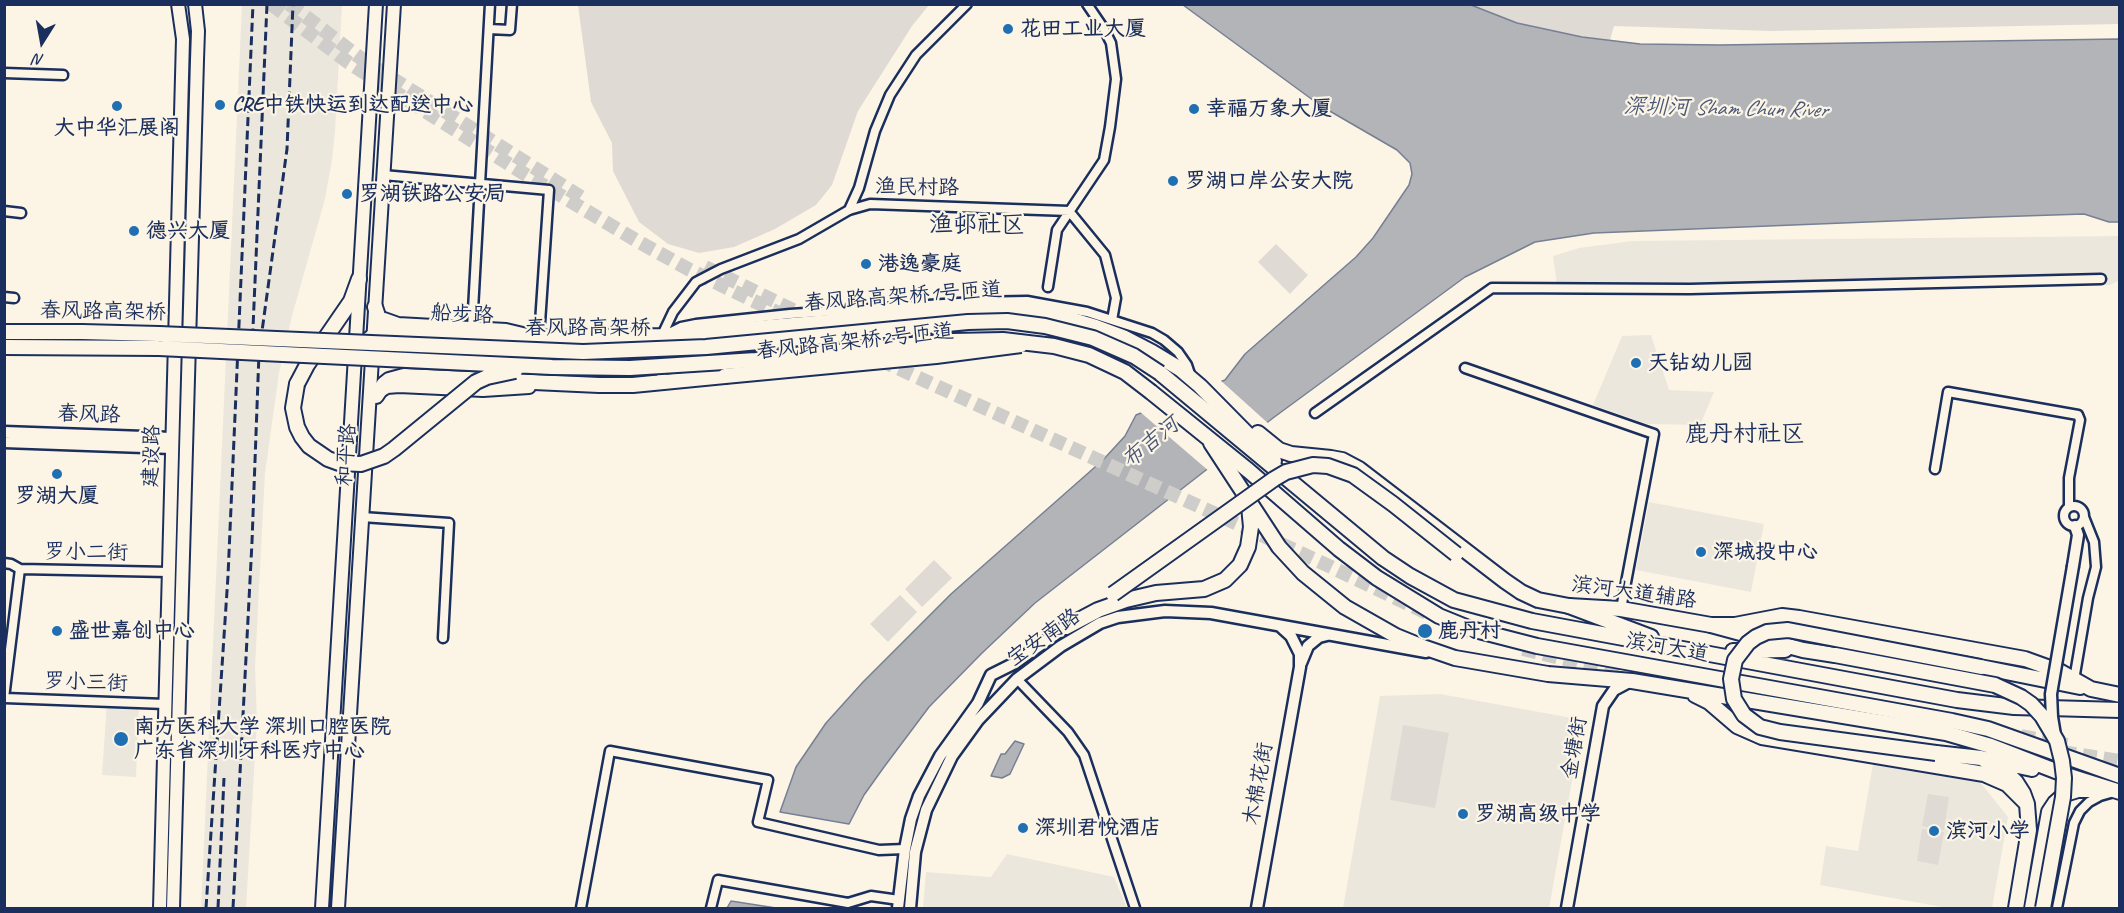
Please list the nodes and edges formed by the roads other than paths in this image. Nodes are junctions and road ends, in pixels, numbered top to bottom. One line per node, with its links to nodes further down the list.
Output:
1 (178, 4): 48 (main road, 建设路)
2 (195, 4): 92 (main road, 建设路)
3 (376, 4): 18 (main road, 和平路)
4 (394, 4): 12 (main road, 和平路)
5 (490, 4): 9 (street)
6 (512, 4): 9 (street)
7 (967, 4): 14 (street)
8 (1087, 4): 16 (street)
9 (489, 29): 13 (street)
10 (4, 73): 11 (street)
11 (63, 75)
12 (383, 175): 13 (street); 21 (main road, 和平路)
13 (480, 184): 23 (street); 30 (street)
14 (849, 210): 16 (street, 渔民村路); 29 (street, 渔民村路)
15 (4, 211): 17 (street)
16 (1069, 211): 20 (street); 22 (street)
17 (21, 213)
18 (360, 279): 34 (main road, 和平路); 35 (main road, bridge)
19 (2101, 279): 43 (street)
20 (1048, 287)
21 (375, 307): 23 (main road); 26 (main road); 28 (main road, 和平路)
22 (1112, 320): 24 (street); 29 (street)
23 (472, 328): 30 (main road)
24 (1126, 331): 29 (main road, 春风路高架桥1号匝道); 40 (main road, 春风路高架桥1号匝道)
25 (4, 332): 49 (main road, 春风路高架桥, bridge)
26 (404, 334): 27 (main road, 船步路); 28 (main road, 船步路)
27 (429, 335): 31 (main road, 船步路); 37 (main road)
28 (374, 336): 34 (main road); 44 (main road, 和平路)
29 (663, 336): 30 (main road, 船步路); 39 (street, 渔民村路)
30 (534, 337): 31 (main road, 船步路)
31 (507, 338): 38 (main road)
32 (1054, 346): 35 (main road, 春风路高架桥, bridge); 39 (main road, 春风路高架桥2号匝道, bridge); 46 (main road, 春风路高架桥, bridge)
33 (4, 347): 35 (main road, 春风路高架桥, bridge)
34 (355, 352): 93 (main road, 和平路)
35 (552, 367)
36 (1465, 368): 61 (street)
37 (425, 376): 38 (main road); 42 (main road)
38 (504, 380): 41 (main road)
39 (661, 382): 41 (main road)
40 (1197, 383): 49 (main road, 滨河大道辅路)
41 (578, 384): 42 (main road)
42 (376, 396): 44 (main road)
43 (1315, 413)
44 (369, 418): 53 (main road, 和平路)
45 (4, 432): 48 (street, 春风路)
46 (1210, 441): 51 (main road); 86 (main road, 滨河大道)
47 (4, 442): 48 (street, 春风路)
48 (172, 443): 58 (main road, 建设路)
49 (1271, 455): 59 (main road, 滨河大道辅路); 67 (main road, 滨河大道)
50 (1935, 469): 52 (street)
51 (1236, 480): 64 (main road); 70 (main road)
52 (2069, 507): 54 (street); 55 (street)
53 (362, 517): 66 (street); 94 (main road, 和平路)
54 (2084, 517): 55 (street); 75 (street)
55 (2075, 526): 83 (street, bridge)
56 (4, 563): 57 (street, 罗小二街)
57 (20, 569): 58 (street, 罗小二街); 80 (street)
58 (169, 572): 81 (main road, 建设路)
59 (1538, 600): 60 (main road, 滨河大道辅路); 64 (main road, bridge)
60 (1569, 606): 61 (main road, 滨河大道辅路); 67 (main road)
61 (1621, 609): 63 (main road, 滨河大道辅路)
62 (1279, 625): 65 (street, 宝安南路); 72 (street, 木棉花街); 73 (street, 宝安南路)
63 (1710, 625): 68 (main road); 71 (main road, 滨河大道辅路)
64 (1066, 627): 89 (street, 宝安南路)
65 (1327, 635): 70 (street, 宝安南路); 72 (street, 木棉花街)
66 (443, 638)
67 (1675, 648): 69 (main road, 滨河大道)
68 (1803, 650): 69 (main road); 83 (main road, bridge)
69 (1697, 651): 82 (main road, 滨河大道)
70 (1455, 658): 76 (main road)
71 (2025, 659): 74 (main road); 75 (main road, 滨河大道辅路)
72 (1300, 667): 99 (street, 木棉花街)
73 (1017, 679): 97 (street, 宝安南路); 98 (street)
74 (2038, 679): 78 (main road); 84 (main road, bridge)
75 (2074, 680): 78 (main road, 滨河大道辅路)
76 (1632, 681): 77 (main road); 100 (street, 金塘街)
77 (1679, 688): 85 (main road); 88 (main road)
78 (2091, 689): 79 (main road, 滨河大道辅路)
79 (2120, 695)
80 (4, 698): 81 (street, 罗小三街)
81 (165, 704): 91 (main road, 建设路)
82 (2120, 710)
83 (2056, 741): 103 (main road, bridge)
84 (1981, 758): 85 (main road); 88 (main road)
85 (2066, 775): 87 (main road)
86 (2120, 776)
87 (2118, 791): 102 (main road); 104 (street)
88 (2026, 804): 101 (main road)
89 (905, 849): 90 (street, 宝安南路); 95 (street)
90 (899, 904): 96 (street)
91 (160, 909)
92 (173, 909)
93 (322, 909)
94 (338, 909)
95 (581, 909)
96 (711, 909)
97 (910, 909)
98 (1135, 909)
99 (1257, 909)
100 (1567, 909)
101 (2016, 909)
102 (2032, 909)
103 (2043, 909)
104 (2057, 909)

